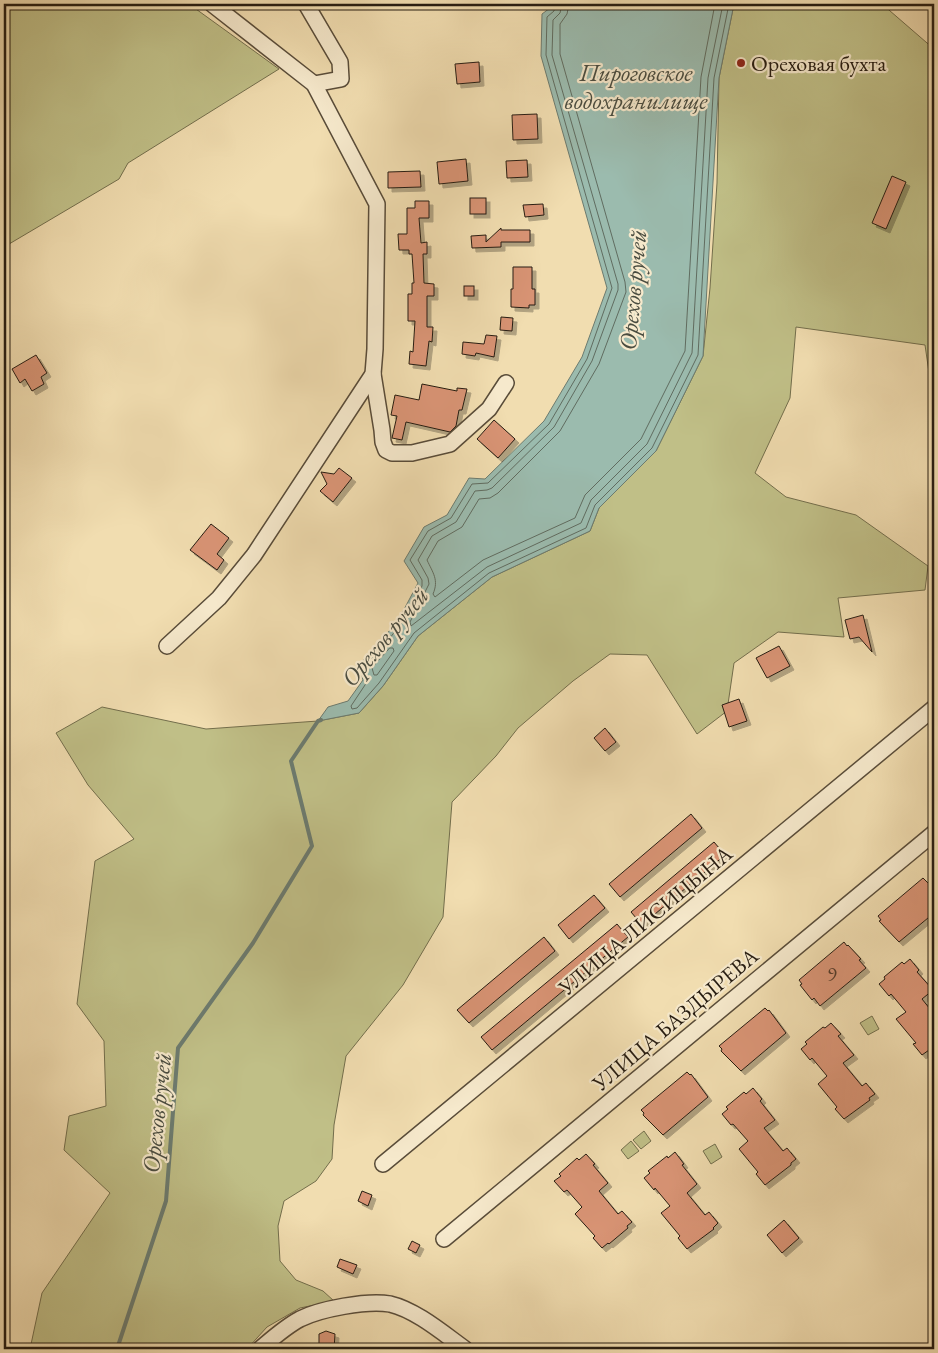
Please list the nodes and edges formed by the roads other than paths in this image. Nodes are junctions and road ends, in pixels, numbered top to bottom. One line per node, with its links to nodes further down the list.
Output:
1 (212, 4): 3 (street)
2 (306, 4): 3 (street)
3 (314, 84): 4 (street)
4 (374, 374): 5 (street); 6 (street)
5 (506, 383)
6 (167, 646)
7 (934, 708): 9 (street, УЛИЦА ЛИСИЦЫНА)
8 (934, 833): 10 (street, УЛИЦА БАЗДЫРЕВА)
9 (383, 1164)
10 (444, 1239)
11 (260, 1349): 12 (street)
12 (465, 1349)

